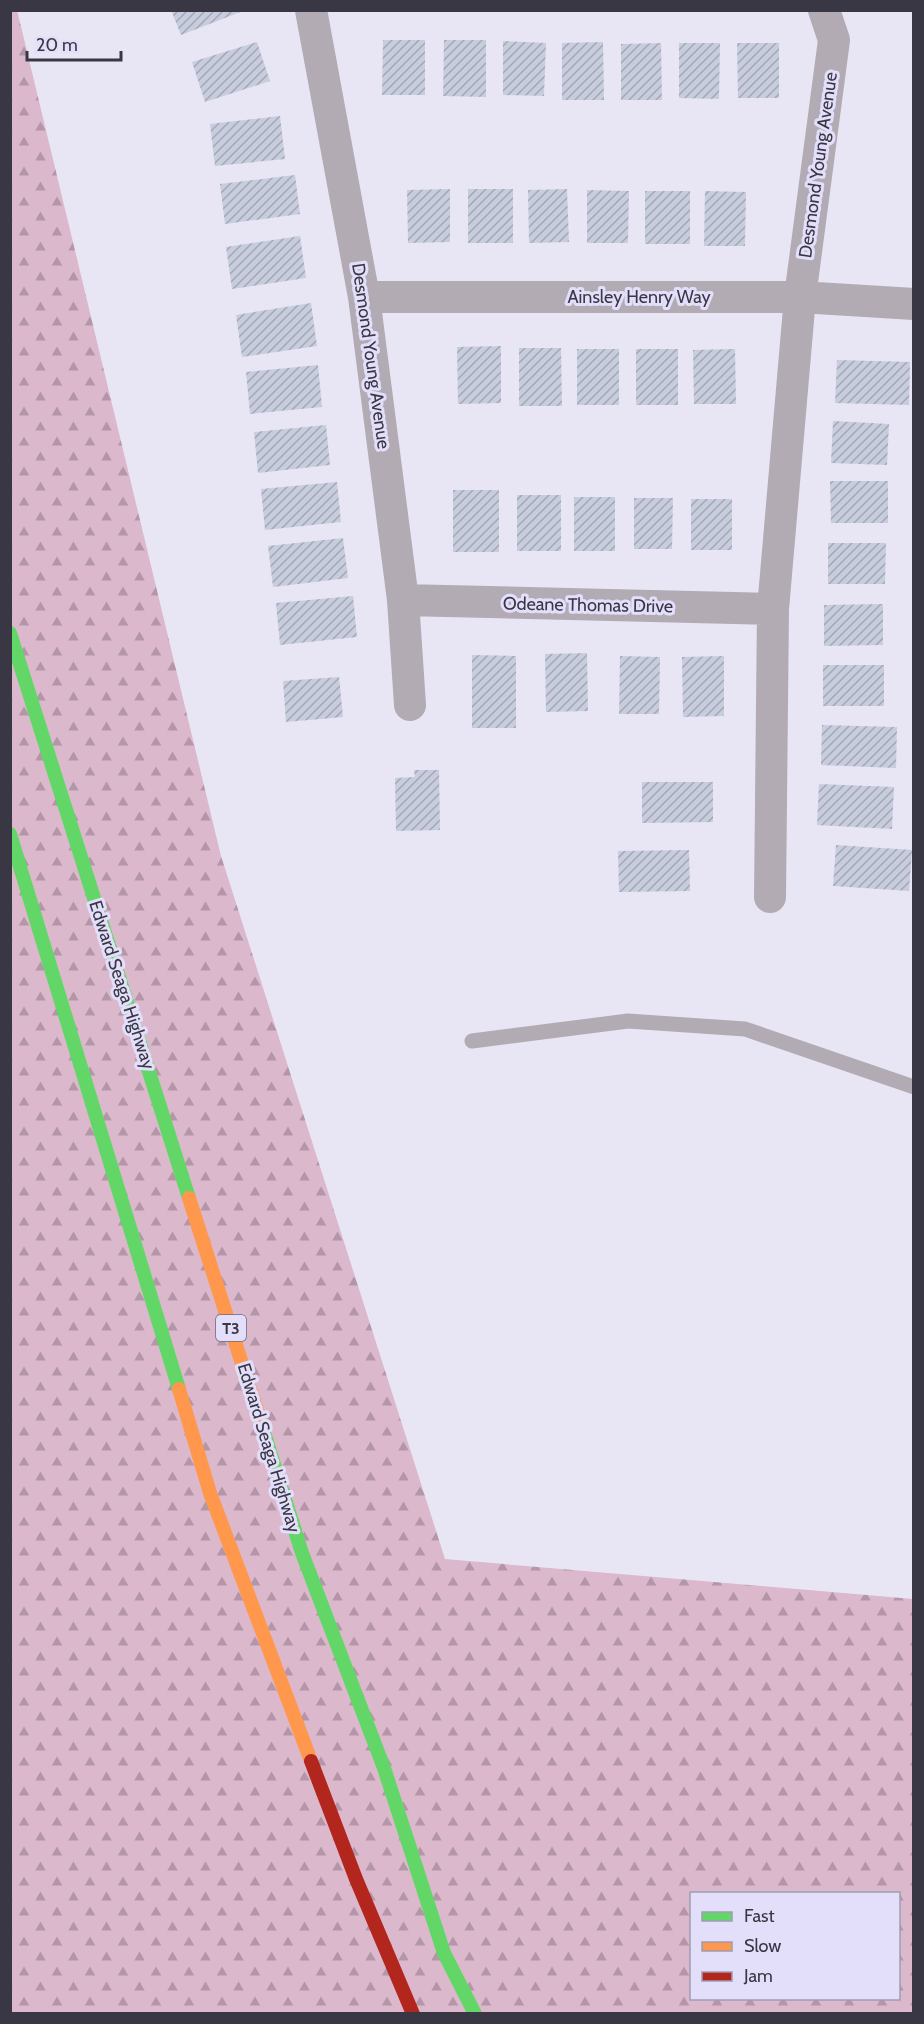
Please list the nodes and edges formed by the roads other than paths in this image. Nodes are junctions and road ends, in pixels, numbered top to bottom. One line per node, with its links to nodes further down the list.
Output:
1 (310, 10): 3 (street, Desmond Young Avenue)
2 (824, 10): 4 (street, Desmond Young Avenue)
3 (364, 297): 4 (street, Ainsley Henry Way); 6 (street, Desmond Young Avenue)
4 (800, 297): 5 (street, Ainsley Henry Way); 7 (street, Desmond Young Avenue)
5 (914, 304)
6 (403, 600): 7 (street, Odeane Thomas Drive); 9 (street, Desmond Young Avenue)
7 (773, 609): 11 (street, Desmond Young Avenue)
8 (10, 633): 15 (highway, Edward Seaga Highway / T3)
9 (410, 705)
10 (10, 834): 14 (highway)
11 (770, 897)
12 (472, 1041): 13 (lane)
13 (914, 1087)
14 (413, 2013)
15 (475, 2013)

